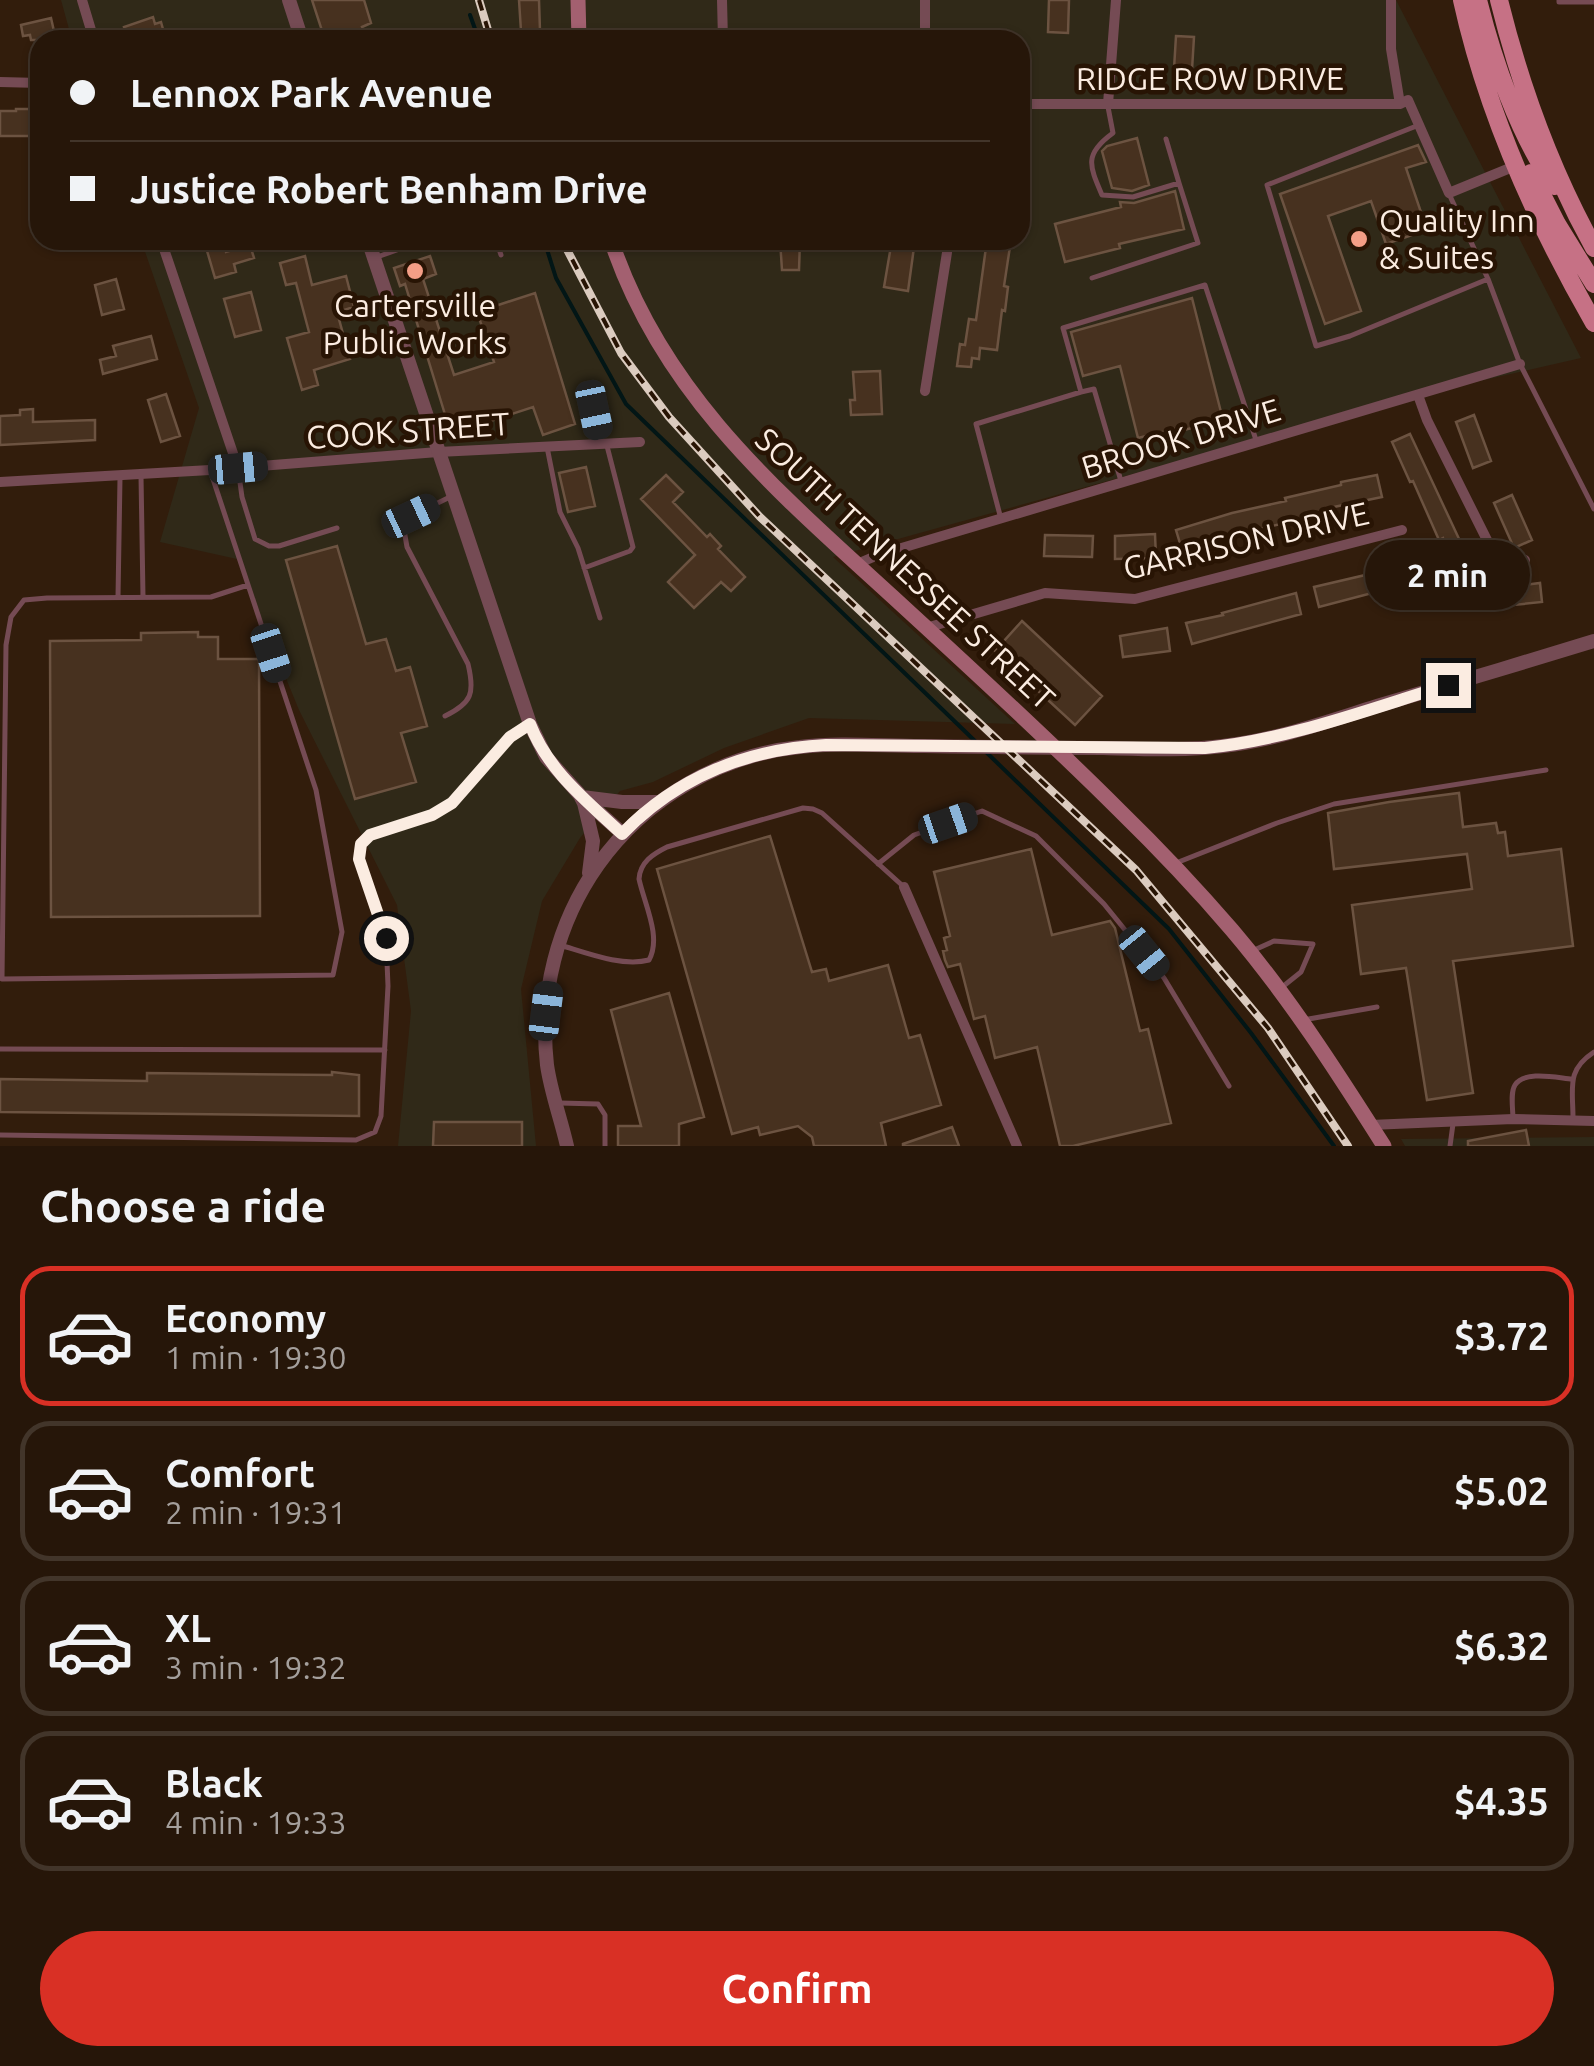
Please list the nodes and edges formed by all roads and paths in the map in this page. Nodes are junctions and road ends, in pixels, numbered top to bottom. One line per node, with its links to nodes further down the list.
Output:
1 (82, 0): 13 (street)
2 (289, 0): 14 (street)
3 (578, 0): 15 (main road)
4 (722, 0): 16 (street)
5 (925, 0): 17 (street)
6 (1116, 0): 21 (street)
7 (1390, 0): 22 (street)
8 (1462, 0): 25 (main road)
9 (1478, 0): 29 (main road)
10 (1499, 0): 29 (main road)
11 (1559, 0): 12 (lane)
12 (1594, 2)
13 (91, 30)
14 (299, 30)
15 (579, 30)
16 (722, 30)
17 (925, 30)
18 (0, 82): 19 (street)
19 (30, 83)
20 (1030, 104): 21 (street, RIDGE ROW DRIVE)
21 (1108, 104): 22 (street, RIDGE ROW DRIVE); 27 (lane)
22 (1400, 104): 23 (street)
23 (1420, 125): 28 (street); 40 (lane)
24 (1166, 138): 27 (lane)
25 (1506, 142): 26 (main road); 41 (main road)
26 (1515, 166): 28 (street); 42 (main road)
27 (1179, 182): 39 (lane)
28 (1449, 193): 40 (lane)
29 (1572, 205): 30 (main road)
30 (1594, 248)
31 (164, 250): 53 (street)
32 (371, 250): 38 (street)
33 (397, 250): 38 (lane)
34 (500, 250): 37 (lane)
35 (615, 250): 65 (main road, SOUTH TENNESSEE STREET)
36 (947, 250): 45 (street)
37 (501, 254)
38 (374, 258): 52 (street)
39 (1092, 278)
40 (1488, 279): 43 (lane)
41 (1594, 284)
42 (1594, 322)
43 (1520, 364): 47 (street, BROOK DRIVE); 60 (lane)
44 (589, 390): 50 (lane)
45 (925, 391)
46 (1081, 392): 49 (lane); 58 (lane); 61 (lane)
47 (1418, 395): 49 (street, BROOK DRIVE); 64 (street)
48 (640, 442): 50 (street, COOK STREET)
49 (1257, 443): 58 (street, BROOK DRIVE)
50 (603, 444): 51 (street, COOK STREET); 66 (lane)
51 (547, 447): 52 (street, COOK STREET); 66 (lane)
52 (438, 452): 53 (street, COOK STREET); 59 (street)
53 (238, 468): 54 (street, COOK STREET); 62 (lane)
54 (210, 470): 55 (street, COOK STREET); 67 (lane)
55 (141, 473): 56 (street, COOK STREET); 69 (lane)
56 (120, 474): 57 (street, COOK STREET); 68 (lane)
57 (0, 482)
58 (1122, 483): 61 (street, BROOK DRIVE)
59 (453, 496): 73 (lane); 74 (street)
60 (1594, 509)
61 (1001, 519): 65 (street, BROOK DRIVE)
62 (337, 528)
63 (1402, 530): 71 (street, GARRISON DRIVE)
64 (1525, 560)
65 (857, 564): 71 (main road, SOUTH TENNESSEE STREET)
66 (584, 568): 70 (lane)
67 (248, 585): 68 (lane); 69 (lane)
68 (118, 598): 69 (lane)
69 (143, 598)
70 (600, 618)
71 (926, 628): 80 (main road, SOUTH TENNESSEE STREET)
72 (1594, 641): 77 (street)
73 (445, 716)
74 (530, 724): 76 (street); 89 (lane)
75 (1546, 770): 80 (lane)
76 (581, 796): 77 (street); 78 (street); 81 (street)
77 (660, 802): 78 (street)
78 (622, 834): 81 (street)
79 (878, 864): 82 (lane); 83 (lane); 92 (lane)
80 (1174, 864): 84 (main road, SOUTH TENNESSEE STREET)
81 (588, 879): 83 (street)
82 (904, 887): 107 (street)
83 (558, 944): 93 (street)
84 (1250, 952): 85 (main road, SOUTH TENNESSEE STREET); 85 (lane)
85 (1279, 990): 87 (main road, SOUTH TENNESSEE STREET)
86 (1377, 1007): 87 (lane)
87 (1300, 1020): 98 (main road, SOUTH TENNESSEE STREET)
88 (0, 1049): 89 (lane)
89 (384, 1050): 101 (lane)
90 (1594, 1052): 91 (lane)
91 (1572, 1079): 94 (lane); 96 (lane)
92 (1229, 1086)
93 (556, 1103): 105 (street); 106 (lane)
94 (1513, 1119): 95 (street); 96 (street)
95 (1453, 1120): 98 (street); 109 (lane)
96 (1574, 1121): 97 (street)
97 (1594, 1121)
98 (1370, 1125): 108 (main road, SOUTH TENNESSEE STREET)
99 (0, 1135): 100 (lane)
100 (26, 1135): 102 (lane); 103 (lane)
101 (368, 1135): 102 (lane); 104 (lane)
102 (289, 1143)
103 (26, 1146)
104 (368, 1146)
105 (567, 1146)
106 (605, 1146)
107 (1017, 1146)
108 (1384, 1146)
109 (1450, 1146)

